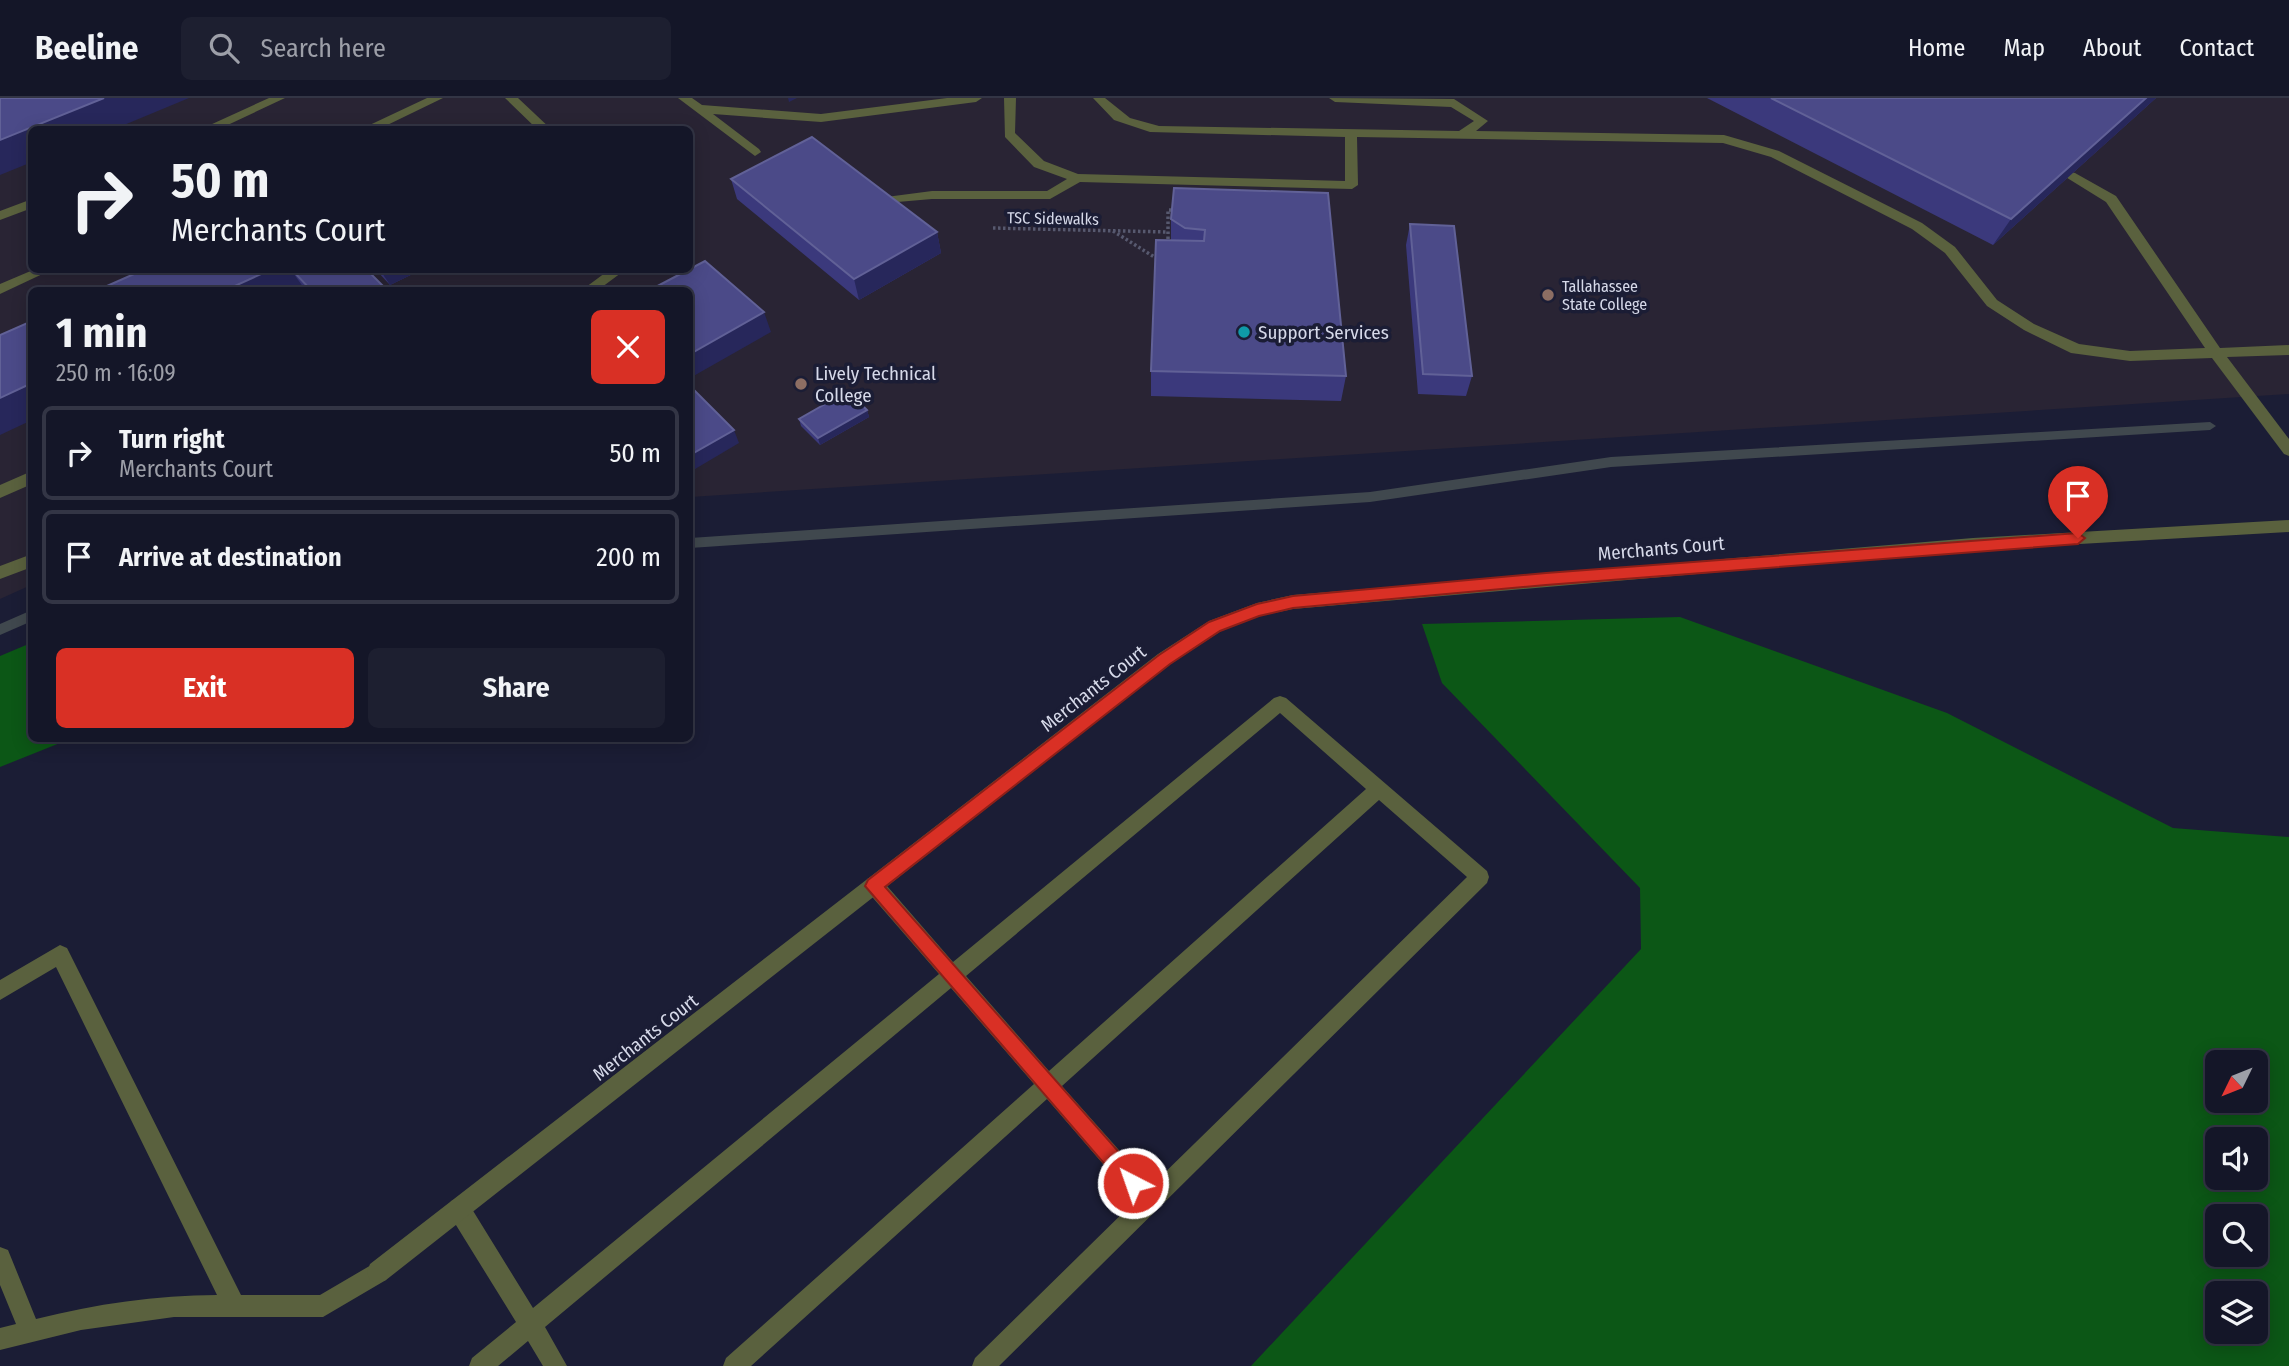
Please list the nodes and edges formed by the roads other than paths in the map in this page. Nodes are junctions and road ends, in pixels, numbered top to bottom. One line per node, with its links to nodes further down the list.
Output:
1 (279, 98): 10 (street)
2 (437, 98): 11 (street)
3 (510, 98): 12 (street)
4 (684, 98): 9 (street)
5 (976, 98): 9 (street)
6 (1010, 98): 17 (street)
7 (1100, 98): 13 (street)
8 (1335, 98): 14 (street)
9 (699, 109): 15 (street)
10 (214, 126)
11 (374, 126)
12 (542, 126)
13 (1351, 133): 14 (street); 17 (street)
14 (1462, 135): 26 (street)
15 (755, 152)
16 (2070, 176): 26 (street)
17 (1077, 178): 18 (street)
18 (891, 200)
19 (28, 205): 20 (street)
20 (0, 216)
21 (37, 273): 24 (street)
22 (614, 273): 23 (street)
23 (593, 287)
24 (0, 289)
25 (2289, 350): 26 (street)
26 (2216, 353): 27 (street)
27 (2289, 450)
28 (28, 479): 29 (street)
29 (0, 492)
30 (2289, 526): 34 (street, Merchants Court)
31 (28, 562): 32 (street)
32 (0, 573)
33 (1379, 789): 35 (street); 37 (street); 38 (street)
34 (874, 886): 35 (street); 39 (street, Merchants Court)
35 (952, 975): 37 (street); 42 (street)
36 (0, 991): 41 (street)
37 (1048, 1085): 38 (street); 47 (street)
38 (1150, 1202): 48 (street)
39 (459, 1209): 41 (street, Merchants Court); 42 (street)
40 (0, 1258): 43 (street)
41 (235, 1307): 43 (street, Merchants Court)
42 (530, 1324): 45 (street); 46 (street)
43 (30, 1331): 44 (street, Merchants Court)
44 (0, 1339)
45 (480, 1366)
46 (556, 1366)
47 (734, 1366)
48 (983, 1366)

